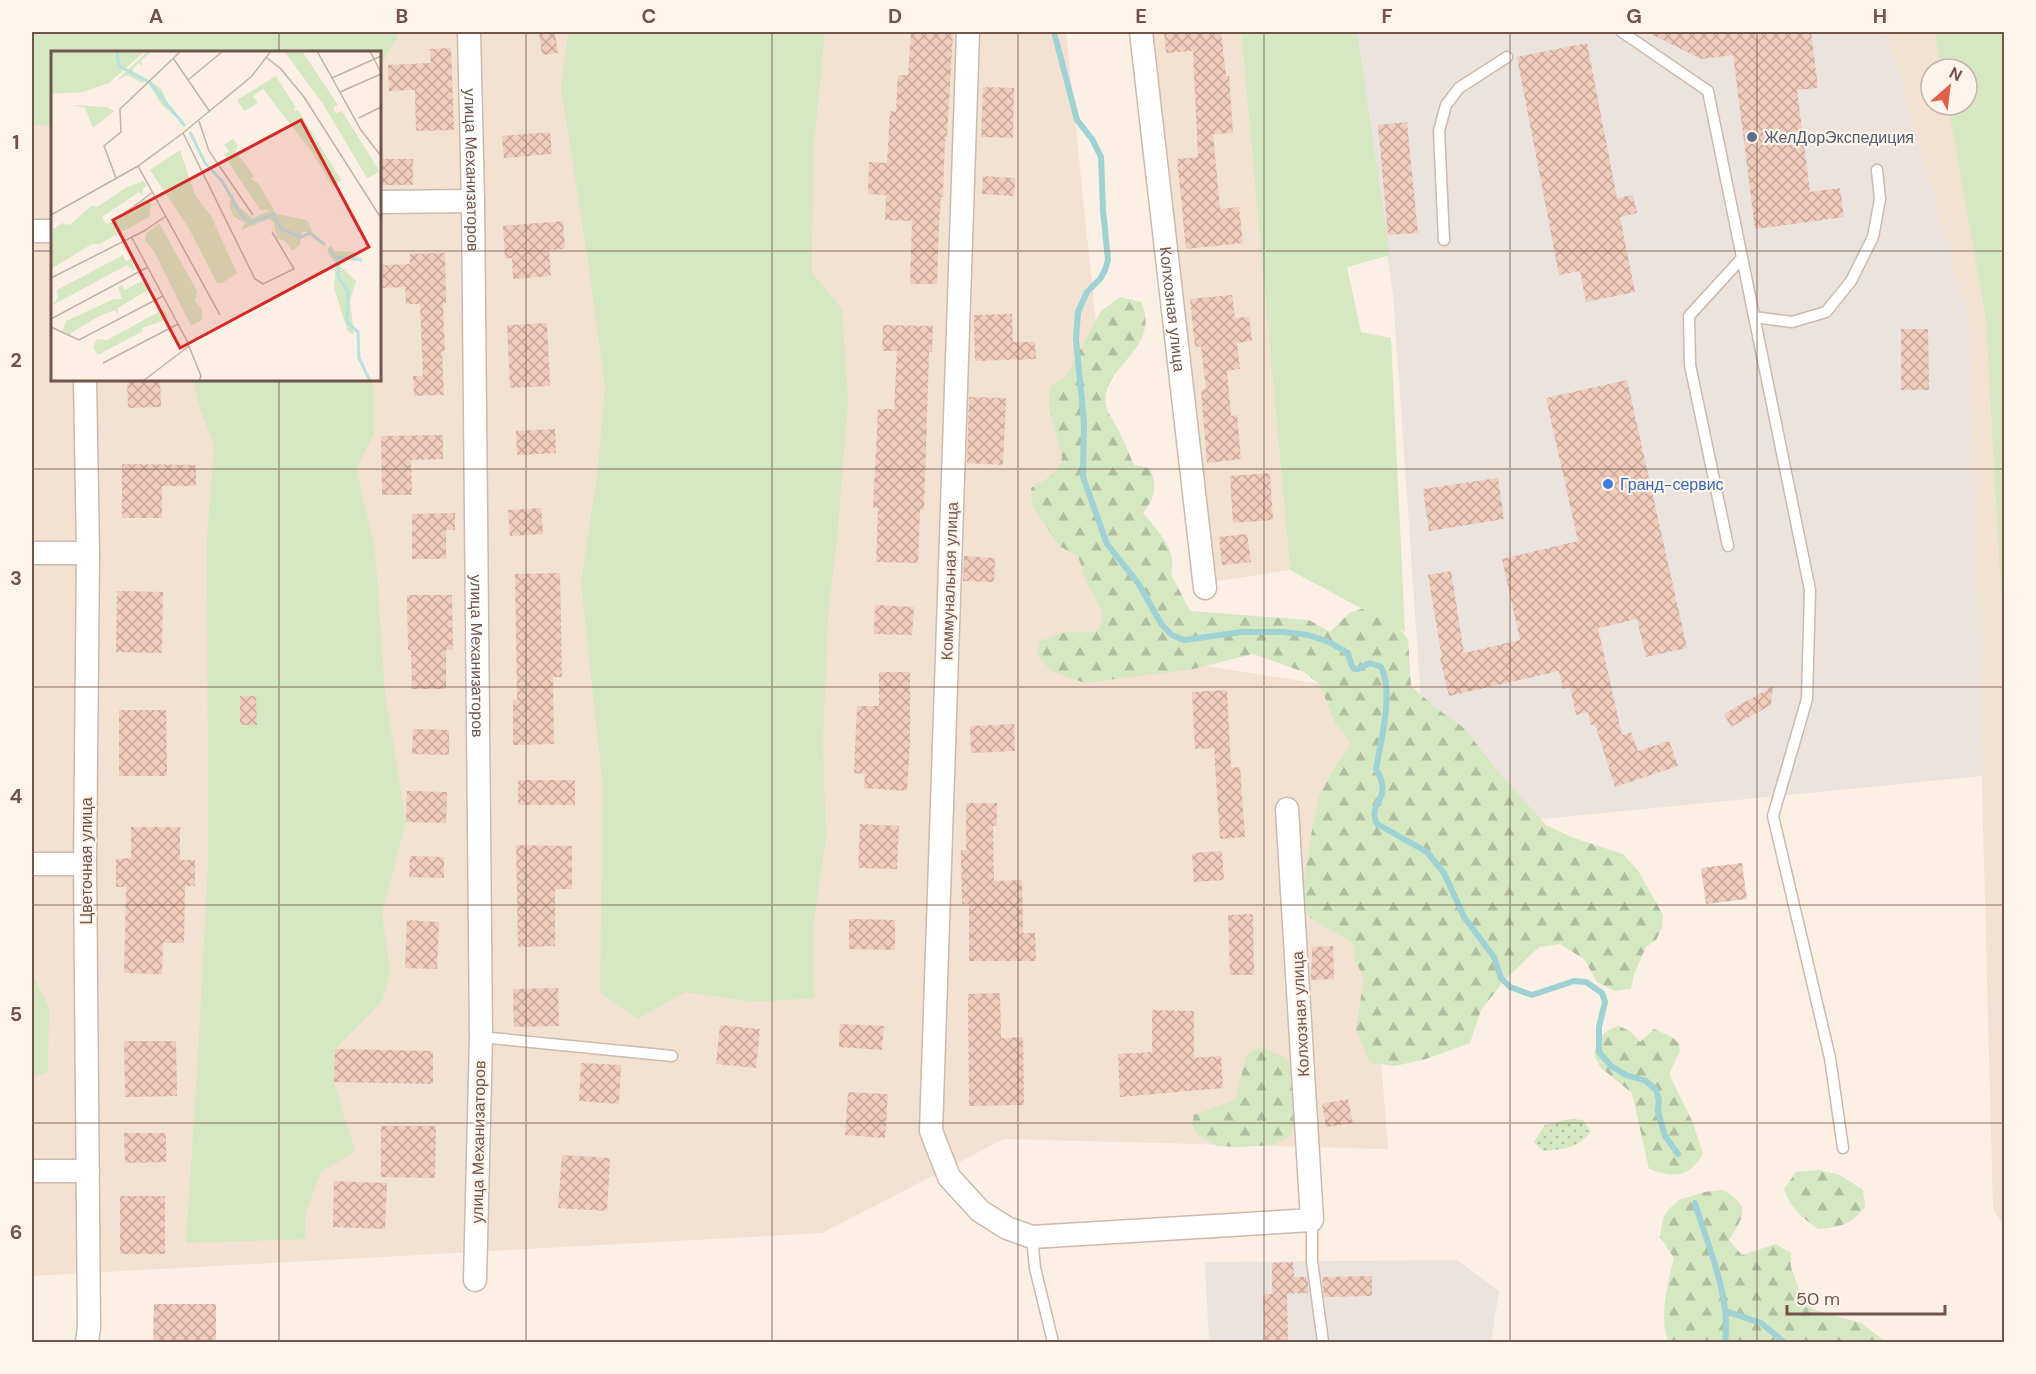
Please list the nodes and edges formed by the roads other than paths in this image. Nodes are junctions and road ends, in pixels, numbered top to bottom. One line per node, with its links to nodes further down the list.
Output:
1 (468, 32): 7 (street, улица Механизаторов)
2 (968, 32): 28 (street, Коммунальная улица)
3 (1141, 32): 18 (street, Колхозная улица)
4 (1622, 32): 12 (lane)
5 (1507, 57): 11 (lane)
6 (1877, 170): 13 (lane)
7 (473, 201): 8 (street); 22 (street, улица Механизаторов)
8 (381, 202)
9 (32, 231): 10 (street)
10 (51, 231)
11 (1444, 240)
12 (1742, 258): 13 (lane); 15 (lane)
13 (1754, 317): 24 (lane)
14 (85, 381): 17 (street, Цветочная улица)
15 (1728, 546)
16 (32, 553): 17 (street)
17 (88, 554): 21 (street, Цветочная улица)
18 (1205, 588)
19 (1287, 809): 27 (street, Колхозная улица)
20 (32, 864): 21 (street)
21 (85, 864): 26 (street, Цветочная улица)
22 (481, 1037): 23 (lane); 29 (street, улица Механизаторов)
23 (672, 1056)
24 (1843, 1148)
25 (32, 1171): 26 (street)
26 (88, 1172): 30 (street, Цветочная улица)
27 (1312, 1220): 28 (street); 32 (lane)
28 (1032, 1237): 31 (lane)
29 (475, 1280)
30 (87, 1342)
31 (1053, 1342)
32 (1323, 1342)

